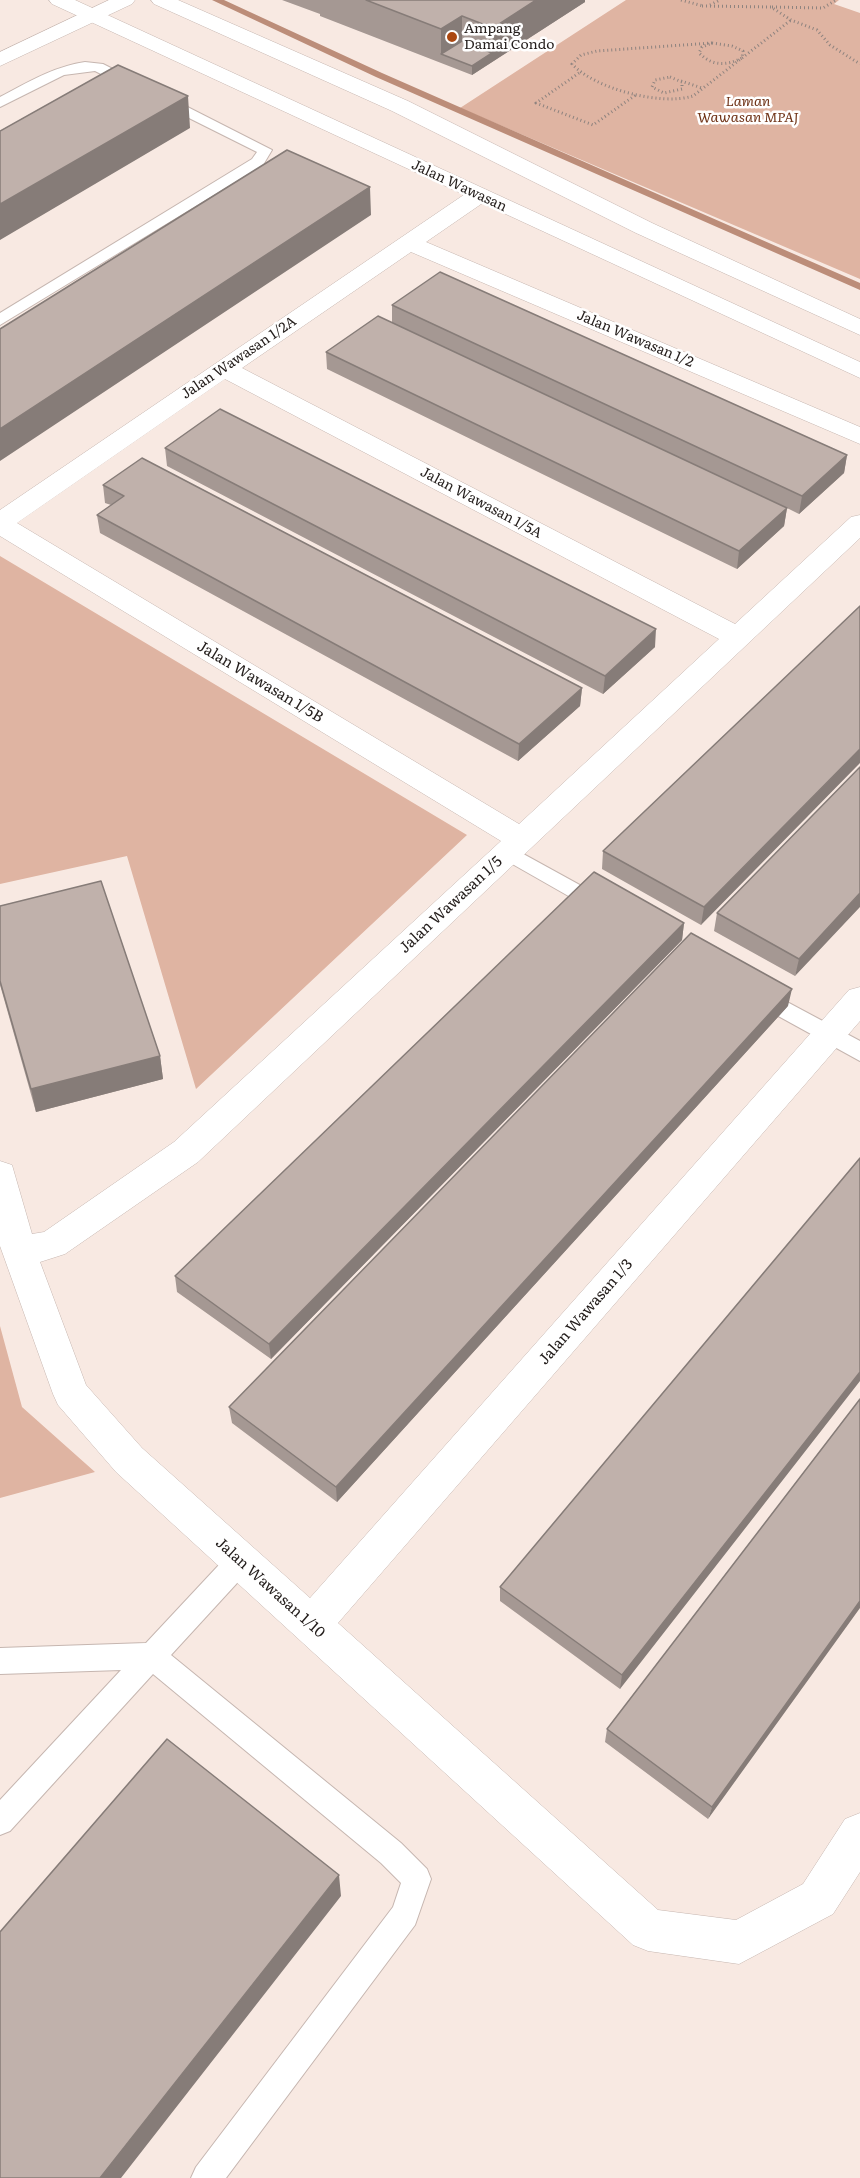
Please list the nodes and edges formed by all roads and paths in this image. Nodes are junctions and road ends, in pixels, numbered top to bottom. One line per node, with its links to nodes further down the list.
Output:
1 (59, 0): 9 (street, Jalan Wawasan)
2 (125, 0): 9 (street)
3 (161, 0): 23 (street)
4 (681, 0): 7 (path)
5 (720, 0): 7 (path)
6 (836, 0): 8 (path)
7 (702, 6): 8 (path)
8 (771, 7): 10 (path)
9 (92, 16): 13 (street); 20 (street, Jalan Wawasan)
10 (791, 20): 12 (path); 14 (path)
11 (713, 43): 12 (path); 12 (path); 15 (path)
12 (742, 58): 17 (path)
13 (0, 60)
14 (860, 64)
15 (579, 73): 18 (path); 18 (path)
16 (679, 80): 16 (path); 17 (path)
17 (703, 88): 18 (path)
18 (637, 93)
19 (0, 103): 22 (lane)
20 (479, 195): 21 (street, Jalan Wawasan 1/2A); 25 (street, Jalan Wawasan)
21 (409, 243): 24 (street, Jalan Wawasan 1/2A); 26 (street, Jalan Wawasan 1/2)
22 (0, 320)
23 (860, 328)
24 (224, 369): 27 (street, Jalan Wawasan 1/2A); 29 (street, Jalan Wawasan 1/5A)
25 (860, 371)
26 (860, 436)
27 (0, 523): 30 (street, Jalan Wawasan 1/5B)
28 (860, 523): 29 (street, Jalan Wawasan 1/5)
29 (738, 637): 30 (street, Jalan Wawasan 1/5)
30 (514, 846): 31 (lane); 37 (street, Jalan Wawasan 1/5)
31 (621, 917)
32 (746, 987): 34 (lane)
33 (860, 999): 34 (street, Jalan Wawasan 1/3)
34 (829, 1034): 35 (lane); 39 (street, Jalan Wawasan 1/3)
35 (860, 1052)
36 (0, 1175): 37 (street, Jalan Wawasan 1/10)
37 (19, 1252): 38 (street, Jalan Wawasan 1/10)
38 (240, 1561): 39 (street, Jalan Wawasan 1/10); 40 (lane)
39 (312, 1624): 43 (street, Jalan Wawasan 1/10)
40 (152, 1656): 41 (lane); 42 (lane); 44 (lane)
41 (0, 1661)
42 (0, 1821)
43 (860, 1834)
44 (207, 2178)

